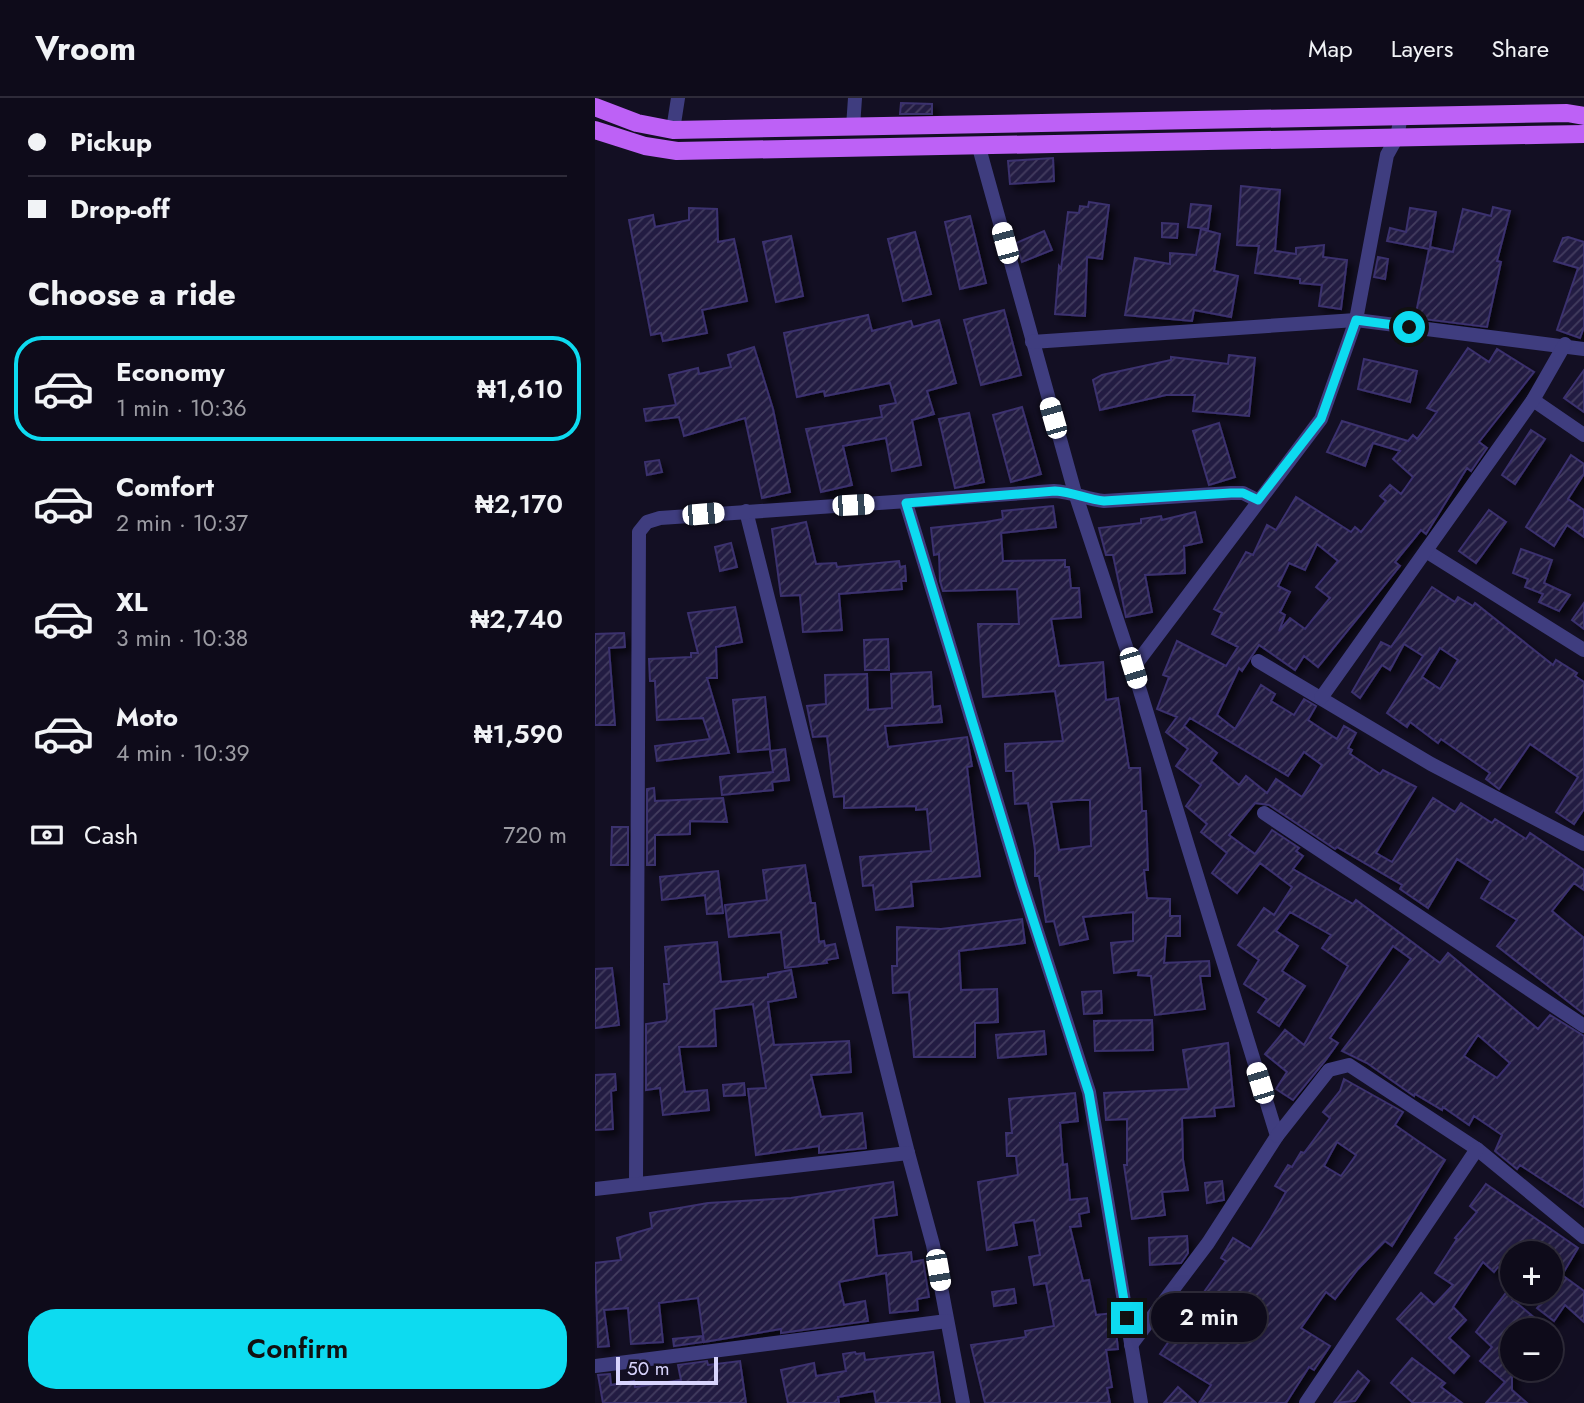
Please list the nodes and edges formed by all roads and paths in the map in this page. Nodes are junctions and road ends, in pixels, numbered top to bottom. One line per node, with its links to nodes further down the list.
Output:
1 (678, 98): 8 (street)
2 (855, 98): 6 (street)
3 (595, 107): 8 (main road)
4 (1574, 109): 5 (main road)
5 (1401, 116): 6 (main road); 10 (street)
6 (853, 127): 8 (main road)
7 (595, 130): 11 (main road)
8 (673, 130)
9 (1584, 134): 10 (main road)
10 (1397, 137): 11 (main road); 12 (street)
11 (978, 144): 13 (street)
12 (1356, 320): 13 (street); 14 (street); 19 (street)
13 (1032, 342): 18 (street)
14 (1565, 344): 15 (street); 16 (street)
15 (1584, 349)
16 (1533, 400): 17 (street); 22 (street)
17 (1584, 435)
18 (1075, 492): 19 (street); 20 (street); 25 (street)
19 (1258, 500): 25 (street)
20 (906, 503): 21 (street); 37 (street)
21 (746, 511): 32 (street); 33 (street)
22 (1426, 551): 23 (street); 26 (street)
23 (1584, 650)
24 (1258, 662): 26 (street)
25 (1133, 668): 30 (street)
26 (1321, 698): 28 (street)
27 (1264, 813): 29 (street)
28 (1584, 844)
29 (1584, 1026)
30 (1277, 1136): 31 (street); 37 (street)
31 (1477, 1149): 35 (street); 41 (street)
32 (908, 1153): 33 (street); 36 (street)
33 (636, 1184): 34 (street)
34 (595, 1189)
35 (1584, 1237)
36 (947, 1321): 38 (street); 39 (street)
37 (1131, 1345): 40 (street)
38 (595, 1366)
39 (963, 1403)
40 (1141, 1403)
41 (1306, 1403)

